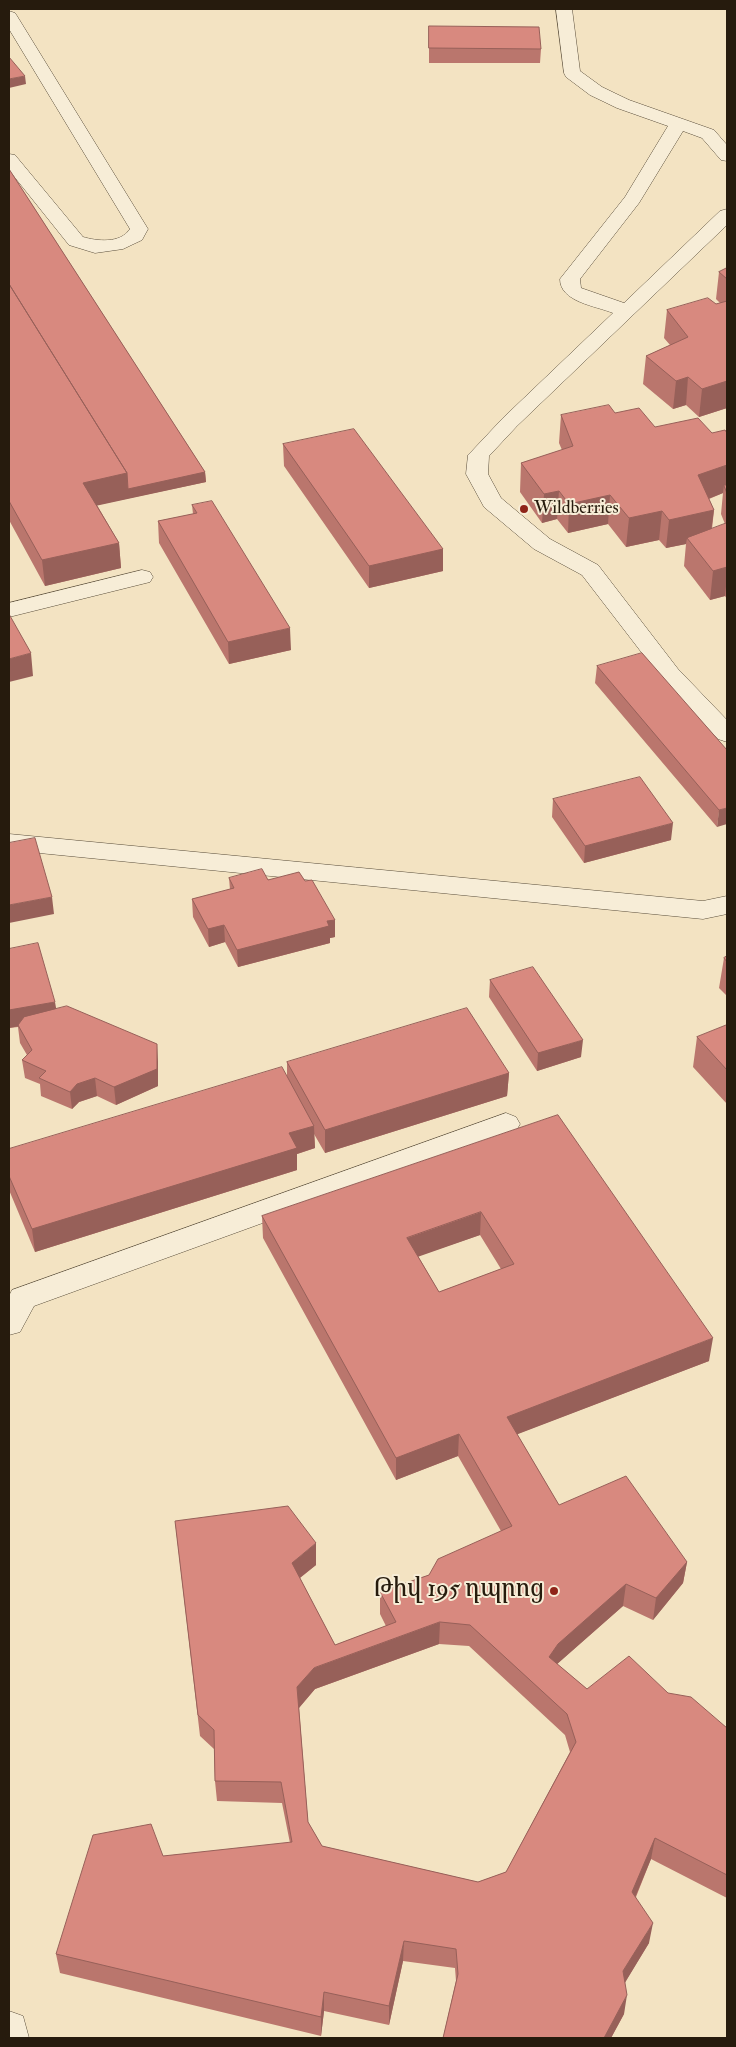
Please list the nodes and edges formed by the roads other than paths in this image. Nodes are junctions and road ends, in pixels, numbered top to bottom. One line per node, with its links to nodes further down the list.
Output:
1 (564, 9): 3 (lane)
2 (9, 16): 7 (lane)
3 (678, 123): 4 (lane); 9 (lane)
4 (708, 134): 5 (lane); 6 (lane)
5 (727, 135)
6 (727, 156)
7 (9, 159)
8 (727, 215): 9 (lane)
9 (625, 310): 12 (lane)
10 (142, 577): 11 (lane)
11 (9, 610)
12 (727, 734)
13 (9, 842): 14 (lane)
14 (727, 905)
15 (506, 1124): 16 (lane)
16 (9, 1323)
17 (9, 2030): 18 (lane)
18 (10, 2038)

